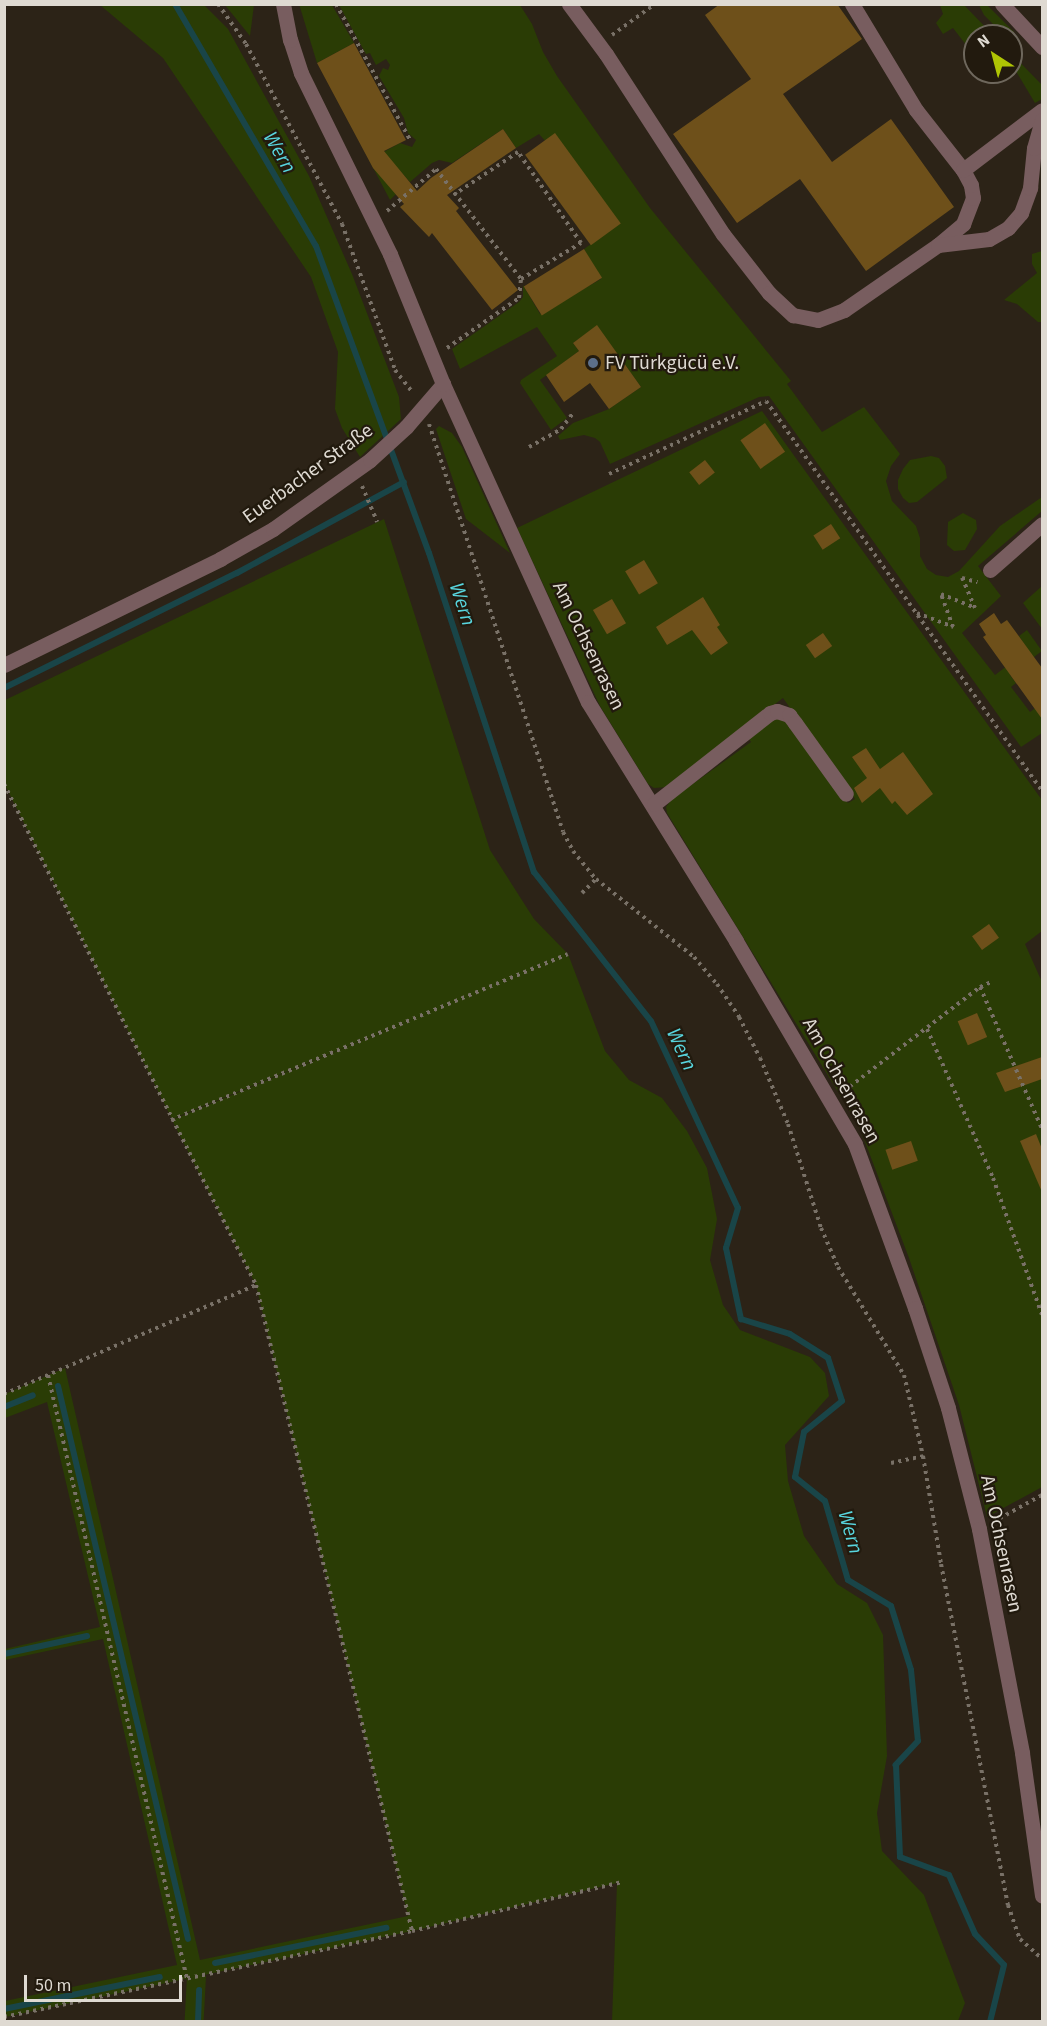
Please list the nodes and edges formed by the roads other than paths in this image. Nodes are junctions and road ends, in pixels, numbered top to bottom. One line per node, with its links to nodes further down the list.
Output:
1 (283, 4): 10 (street)
2 (569, 4): 9 (street)
3 (852, 4): 8 (street)
4 (1002, 4): 5 (street)
5 (1042, 47)
6 (1042, 110): 8 (street)
7 (1042, 120): 9 (street)
8 (963, 170): 9 (street)
9 (938, 246)
10 (443, 384): 13 (street, Euerbacher Straße); 15 (street, Am Ochsenrasen)
11 (1042, 524): 12 (street)
12 (987, 577)
13 (4, 665)
14 (846, 794): 15 (street)
15 (654, 804): 16 (street, Am Ochsenrasen)
16 (1042, 1896)

